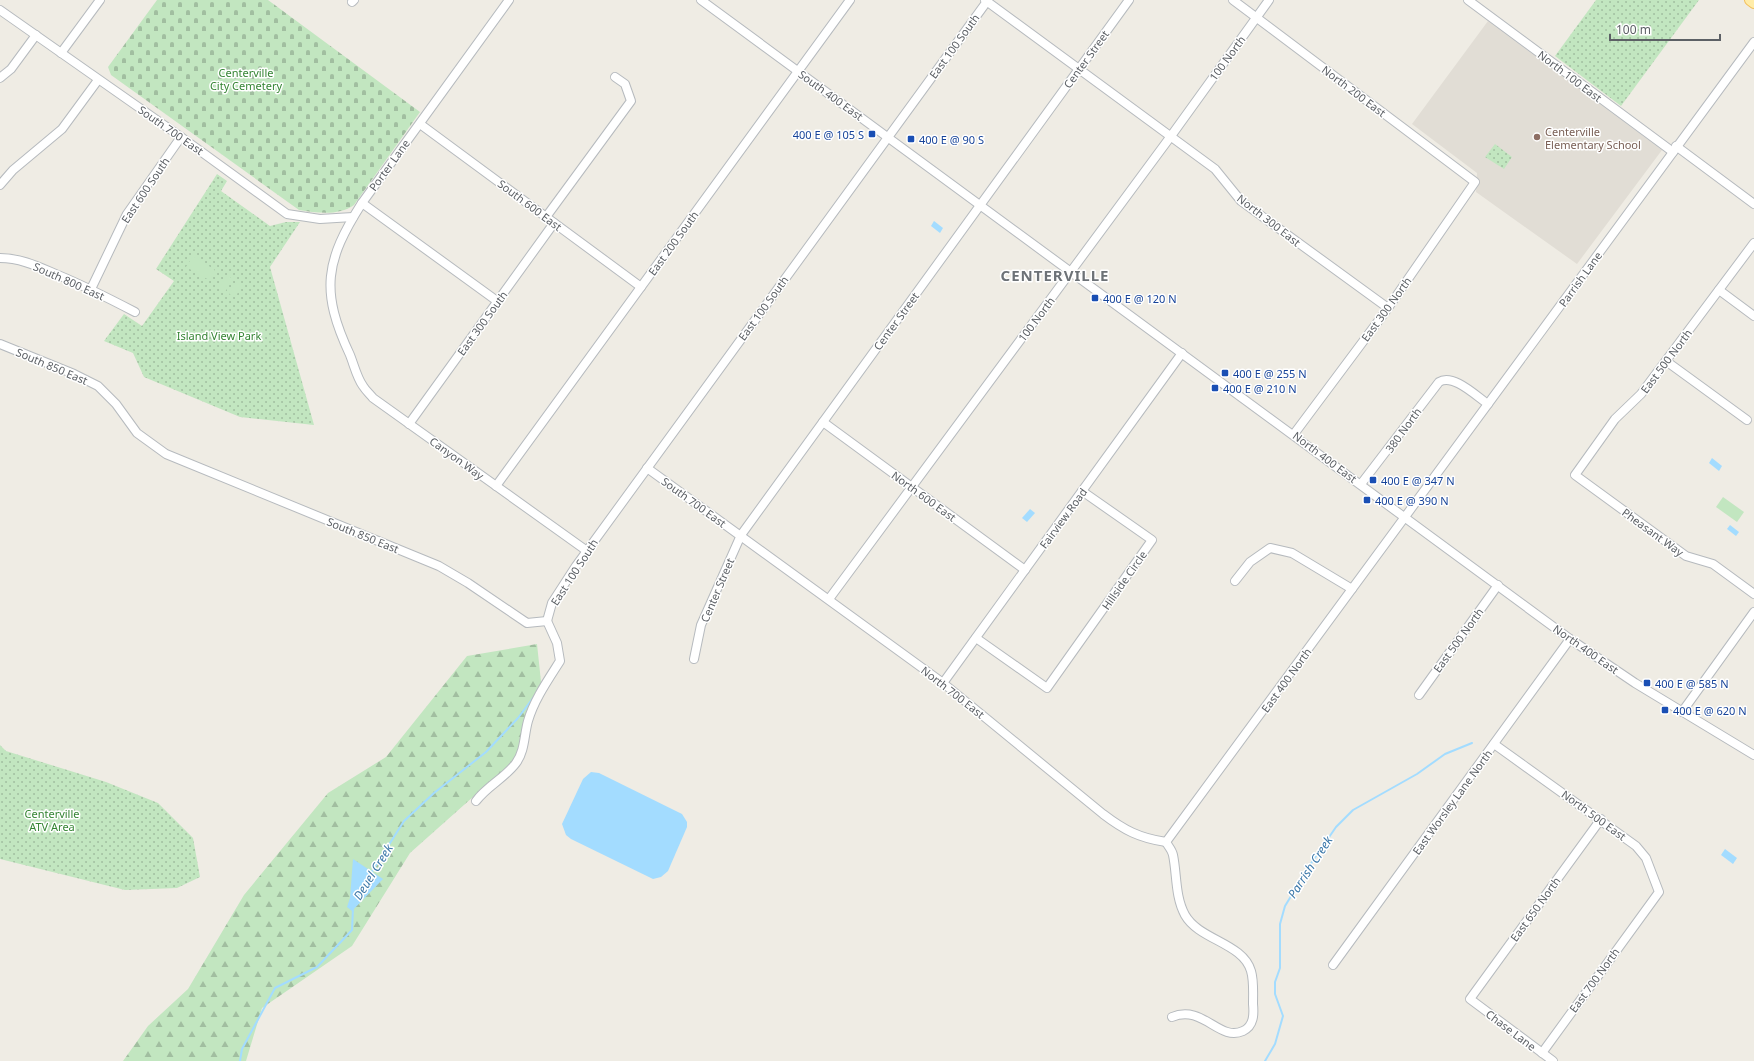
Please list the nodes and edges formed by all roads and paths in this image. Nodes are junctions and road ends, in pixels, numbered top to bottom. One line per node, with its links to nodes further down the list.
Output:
1 (100, 0): 16 (street)
2 (509, 0): 22 (street, Porter Lane)
3 (850, 0): 18 (street, East 200 South)
4 (987, 0): 17 (street, North 300 East); 25 (street, East 100 South)
5 (1129, 0): 17 (street, Center Street)
6 (1233, 0): 13 (street, North 200 East)
7 (1269, 0): 13 (street, 100 North)
8 (1468, 0): 26 (street, North 100 East)
9 (1750, 0): 11 (main road)
10 (705, 1): 18 (street, South 400 East)
11 (1754, 3)
12 (0, 10): 14 (street, South 700 East)
13 (1257, 17): 23 (street, 100 North); 27 (street, North 200 East)
14 (36, 35): 16 (street, South 700 East); 20 (street)
15 (1754, 42): 26 (street, Parrish Lane)
16 (61, 53): 21 (street, South 700 East)
17 (1079, 68): 23 (street, North 300 East); 30 (street, Center Street)
18 (798, 71): 25 (street, South 400 East); 38 (street, East 200 South)
19 (615, 77): 33 (street)
20 (0, 78)
21 (98, 80): 24 (street, South 700 East); 28 (street)
22 (420, 124): 29 (street, Porter Lane); 33 (street, South 600 East)
23 (1170, 136): 37 (street, 100 North); 42 (street, North 300 East)
24 (181, 137): 32 (street, South 700 East); 39 (street, East 600 South)
25 (888, 137): 30 (street, South 400 East); 54 (street, East 100 South)
26 (1675, 149): 31 (street, North 100 East); 49 (street, Parrish Lane)
27 (1475, 182): 42 (street, East 300 North)
28 (0, 185)
29 (362, 203): 32 (street, Porter Lane); 41 (street)
30 (980, 204): 37 (street, North 400 East); 51 (street, Center Street)
31 (1754, 204)
32 (353, 217): 46 (street, Porter Lane)
33 (546, 217): 34 (street, South 600 East)
34 (554, 223): 38 (street, South 600 East); 41 (street, East 300 South)
35 (1754, 243): 40 (street, East 500 North)
36 (0, 258): 39 (street, South 800 East)
37 (1071, 271): 47 (street, North 400 East); 58 (street, 100 North)
38 (641, 287): 57 (street, East 200 South)
39 (91, 289): 43 (street, South 800 East)
40 (1719, 290): 44 (street); 48 (street, East 500 North)
41 (497, 301): 52 (street, East 300 South)
42 (1388, 308): 53 (street, East 300 North)
43 (135, 312)
44 (1754, 316)
45 (0, 344): 70 (street, South 850 East)
46 (347, 350): 52 (street, Canyon Way)
47 (1182, 353): 53 (street, North 400 East); 59 (street, Fairview Road)
48 (1666, 361): 50 (street); 55 (street, East 500 North)
49 (1488, 404): 56 (street, 380 North); 60 (street, Parrish Lane)
50 (1747, 420)
51 (822, 422): 58 (street, North 600 East); 61 (street, Center Street)
52 (409, 424): 57 (street, Canyon Way)
53 (1294, 434): 56 (street, North 400 East)
54 (647, 468): 61 (street, South 700 East); 62 (street, East 100 South)
55 (1575, 476): 67 (street, Pheasant Way)
56 (1361, 484): 60 (street, North 400 East)
57 (496, 486): 62 (street, Canyon Way)
58 (912, 487): 63 (street, North 600 East); 68 (street, 100 North)
59 (1082, 491): 63 (street, Fairview Road); 71 (street, Hillside Circle)
60 (1405, 517): 65 (street, North 400 East); 66 (street, East 400 North)
61 (741, 536): 68 (street, North 700 East); 73 (street, Center Street)
62 (587, 551): 70 (street, East 100 South)
63 (1025, 570): 71 (street, Fairview Road)
64 (1235, 581): 66 (street)
65 (1498, 585): 72 (street, North 400 East); 75 (street, East 500 North)
66 (1352, 589): 81 (street, East 400 North)
67 (1754, 594)
68 (829, 599): 74 (street, North 700 East)
69 (1754, 612): 76 (street)
70 (547, 621): 79 (street)
71 (976, 638): 74 (street, Fairview Road)
72 (1570, 639): 76 (street, North 400 East); 77 (street, East Worsley Lane North)
73 (694, 659)
74 (943, 683): 81 (street, North 700 East)
75 (1419, 695)
76 (1682, 712): 78 (street, North 400 East)
77 (1494, 744): 80 (street, North 500 East); 83 (street, East Worsley Lane North)
78 (1754, 755)
79 (476, 801)
80 (1601, 819): 82 (street, North 500 East); 84 (street, East 650 North)
81 (1166, 842): 85 (street)
82 (1648, 908): 86 (street, East 700 North)
83 (1333, 965)
84 (1470, 999): 86 (street, Chase Lane)
85 (1172, 1018)
86 (1542, 1053): 87 (street, Chase Lane)
87 (1553, 1061)

